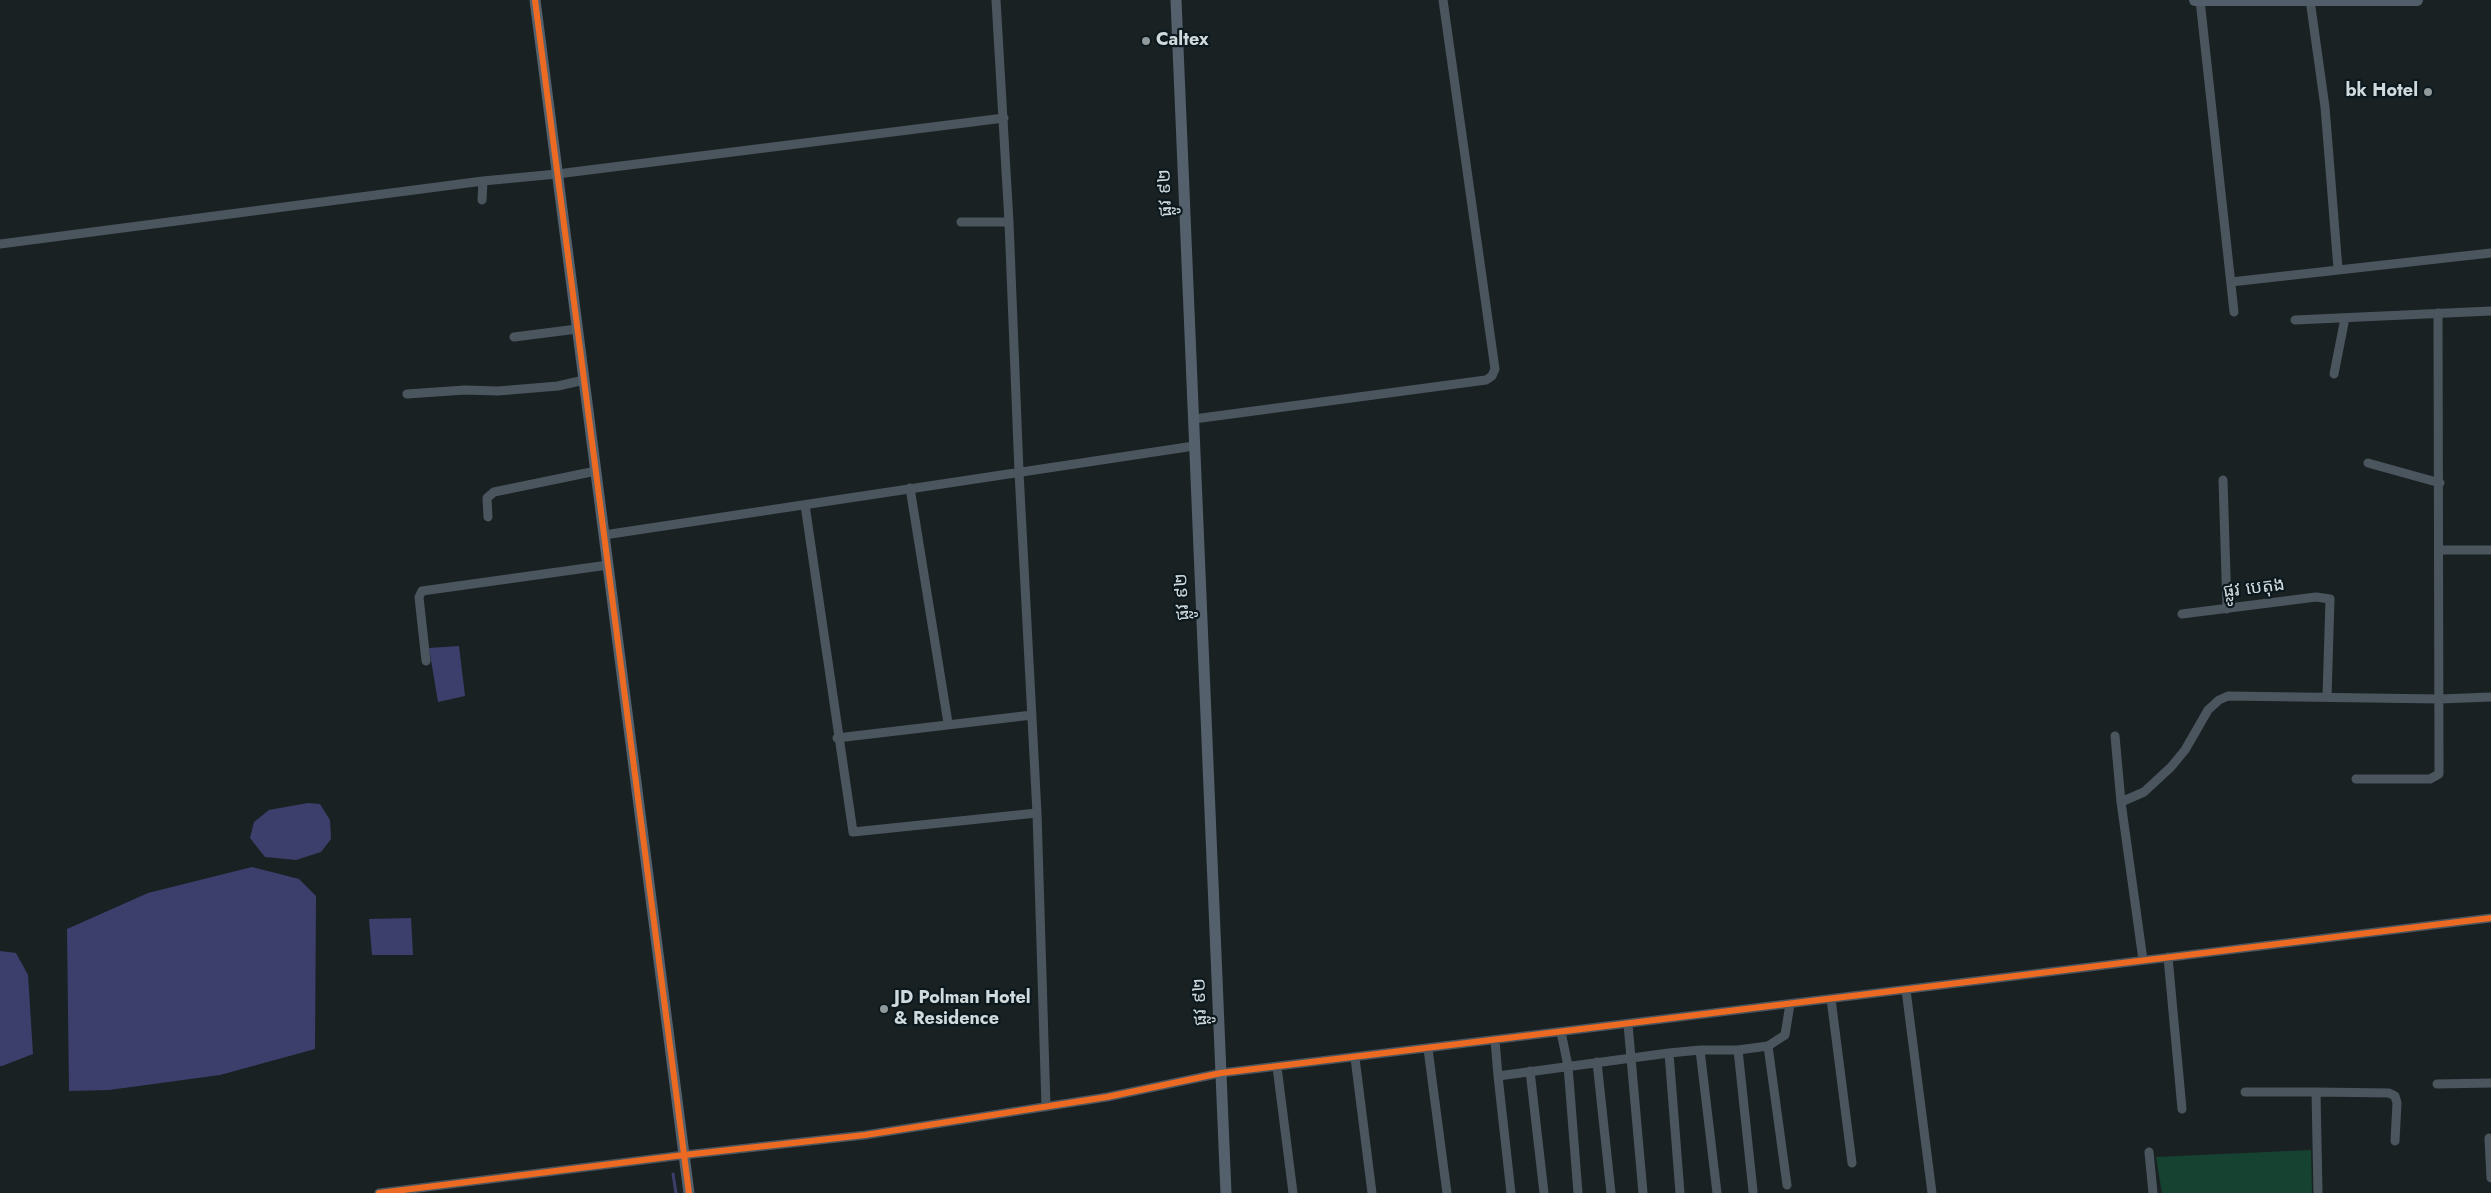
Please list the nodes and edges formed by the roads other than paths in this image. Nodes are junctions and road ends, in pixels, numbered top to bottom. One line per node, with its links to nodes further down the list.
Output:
1 (535, 0): 10 (street)
2 (996, 0): 9 (street)
3 (1176, 0): 29 (street, ផ្លូវ ៩២)
4 (1443, 0): 29 (street)
5 (2195, 0): 6 (main road)
6 (2200, 0): 7 (main road); 18 (street)
7 (2310, 0): 8 (main road); 17 (street)
8 (2417, 0)
9 (1004, 118): 10 (street); 14 (street)
10 (557, 174): 11 (street); 24 (street)
11 (483, 181): 12 (street); 15 (street)
12 (482, 200)
13 (961, 222): 14 (street)
14 (1009, 222): 33 (street)
15 (0, 244)
16 (2491, 254): 17 (street)
17 (2338, 269): 18 (street)
18 (2231, 282): 19 (street)
19 (2234, 312)
20 (2491, 312): 21 (street)
21 (2438, 313): 22 (street); 35 (street)
22 (2345, 318): 23 (street); 26 (street)
23 (2295, 320)
24 (578, 330): 25 (street); 27 (street)
25 (514, 337)
26 (2334, 374)
27 (584, 380): 28 (street); 32 (street)
28 (407, 394)
29 (1194, 419): 30 (street, ផ្លូវ ៩២)
30 (1194, 446): 33 (street); 76 (street, ផ្លូវ ៩២)
31 (2368, 463): 35 (street)
32 (596, 471): 38 (street); 39 (street)
33 (1019, 472): 36 (street); 49 (street)
34 (2223, 480): 43 (street)
35 (2440, 482): 40 (street)
36 (910, 488): 37 (street); 50 (street)
37 (805, 504): 39 (street); 52 (street)
38 (488, 517)
39 (604, 535): 42 (street)
40 (2439, 550): 41 (street); 48 (street)
41 (2491, 550)
42 (608, 565): 45 (street); 87 (street)
43 (2227, 609): 44 (street, ផ្លូវ បេតុង); 46 (street, ផ្លូវ បេតុង)
44 (2182, 614)
45 (426, 660)
46 (2327, 697): 48 (street); 54 (street)
47 (2491, 697): 48 (street)
48 (2440, 699): 53 (street)
49 (1032, 715): 50 (street); 55 (street)
50 (948, 724): 52 (street)
51 (2115, 736): 54 (street)
52 (838, 738): 55 (street)
53 (2356, 779)
54 (2120, 802): 58 (street)
55 (1037, 813): 82 (street)
56 (2491, 918): 57 (street)
57 (2168, 957): 58 (street); 83 (street)
58 (2143, 960): 59 (street)
59 (1906, 990): 60 (street); 105 (street)
60 (1831, 999): 61 (street); 88 (street)
61 (1790, 1004): 62 (street); 65 (street)
62 (1628, 1024): 63 (street); 71 (street)
63 (1561, 1032): 64 (street); 73 (street)
64 (1495, 1040): 66 (street); 77 (street)
65 (1768, 1046): 68 (street); 90 (street)
66 (1428, 1049): 70 (street); 97 (street)
67 (1700, 1050): 68 (street); 69 (street); 104 (street)
68 (1738, 1050): 91 (street)
69 (1669, 1053): 71 (street); 103 (street)
70 (1355, 1058): 74 (street); 96 (street)
71 (1632, 1058): 72 (street); 102 (street)
72 (1597, 1062): 73 (street); 101 (street)
73 (1568, 1066): 75 (street); 100 (street)
74 (1277, 1067): 76 (street); 95 (street)
75 (1530, 1071): 77 (street); 99 (street)
76 (1221, 1073): 82 (street); 94 (street, ផ្លូវ ៩២)
77 (1498, 1076): 98 (street)
78 (2491, 1083): 79 (street)
79 (2437, 1084)
80 (2245, 1092): 81 (street)
81 (2316, 1092): 85 (street); 107 (street)
82 (1046, 1107): 87 (street)
83 (2182, 1109)
84 (2489, 1138): 89 (street)
85 (2395, 1141)
86 (2149, 1152): 106 (street)
87 (684, 1155): 92 (street); 93 (street)
88 (1852, 1163)
89 (2491, 1178)
90 (1787, 1185)
91 (1753, 1191)
92 (379, 1193)
93 (689, 1193)
94 (1226, 1193)
95 (1293, 1193)
96 (1372, 1193)
97 (1447, 1193)
98 (1512, 1193)
99 (1544, 1193)
100 (1578, 1193)
101 (1611, 1193)
102 (1643, 1193)
103 (1680, 1193)
104 (1717, 1193)
105 (1932, 1193)
106 (2153, 1193)
107 (2318, 1193)

